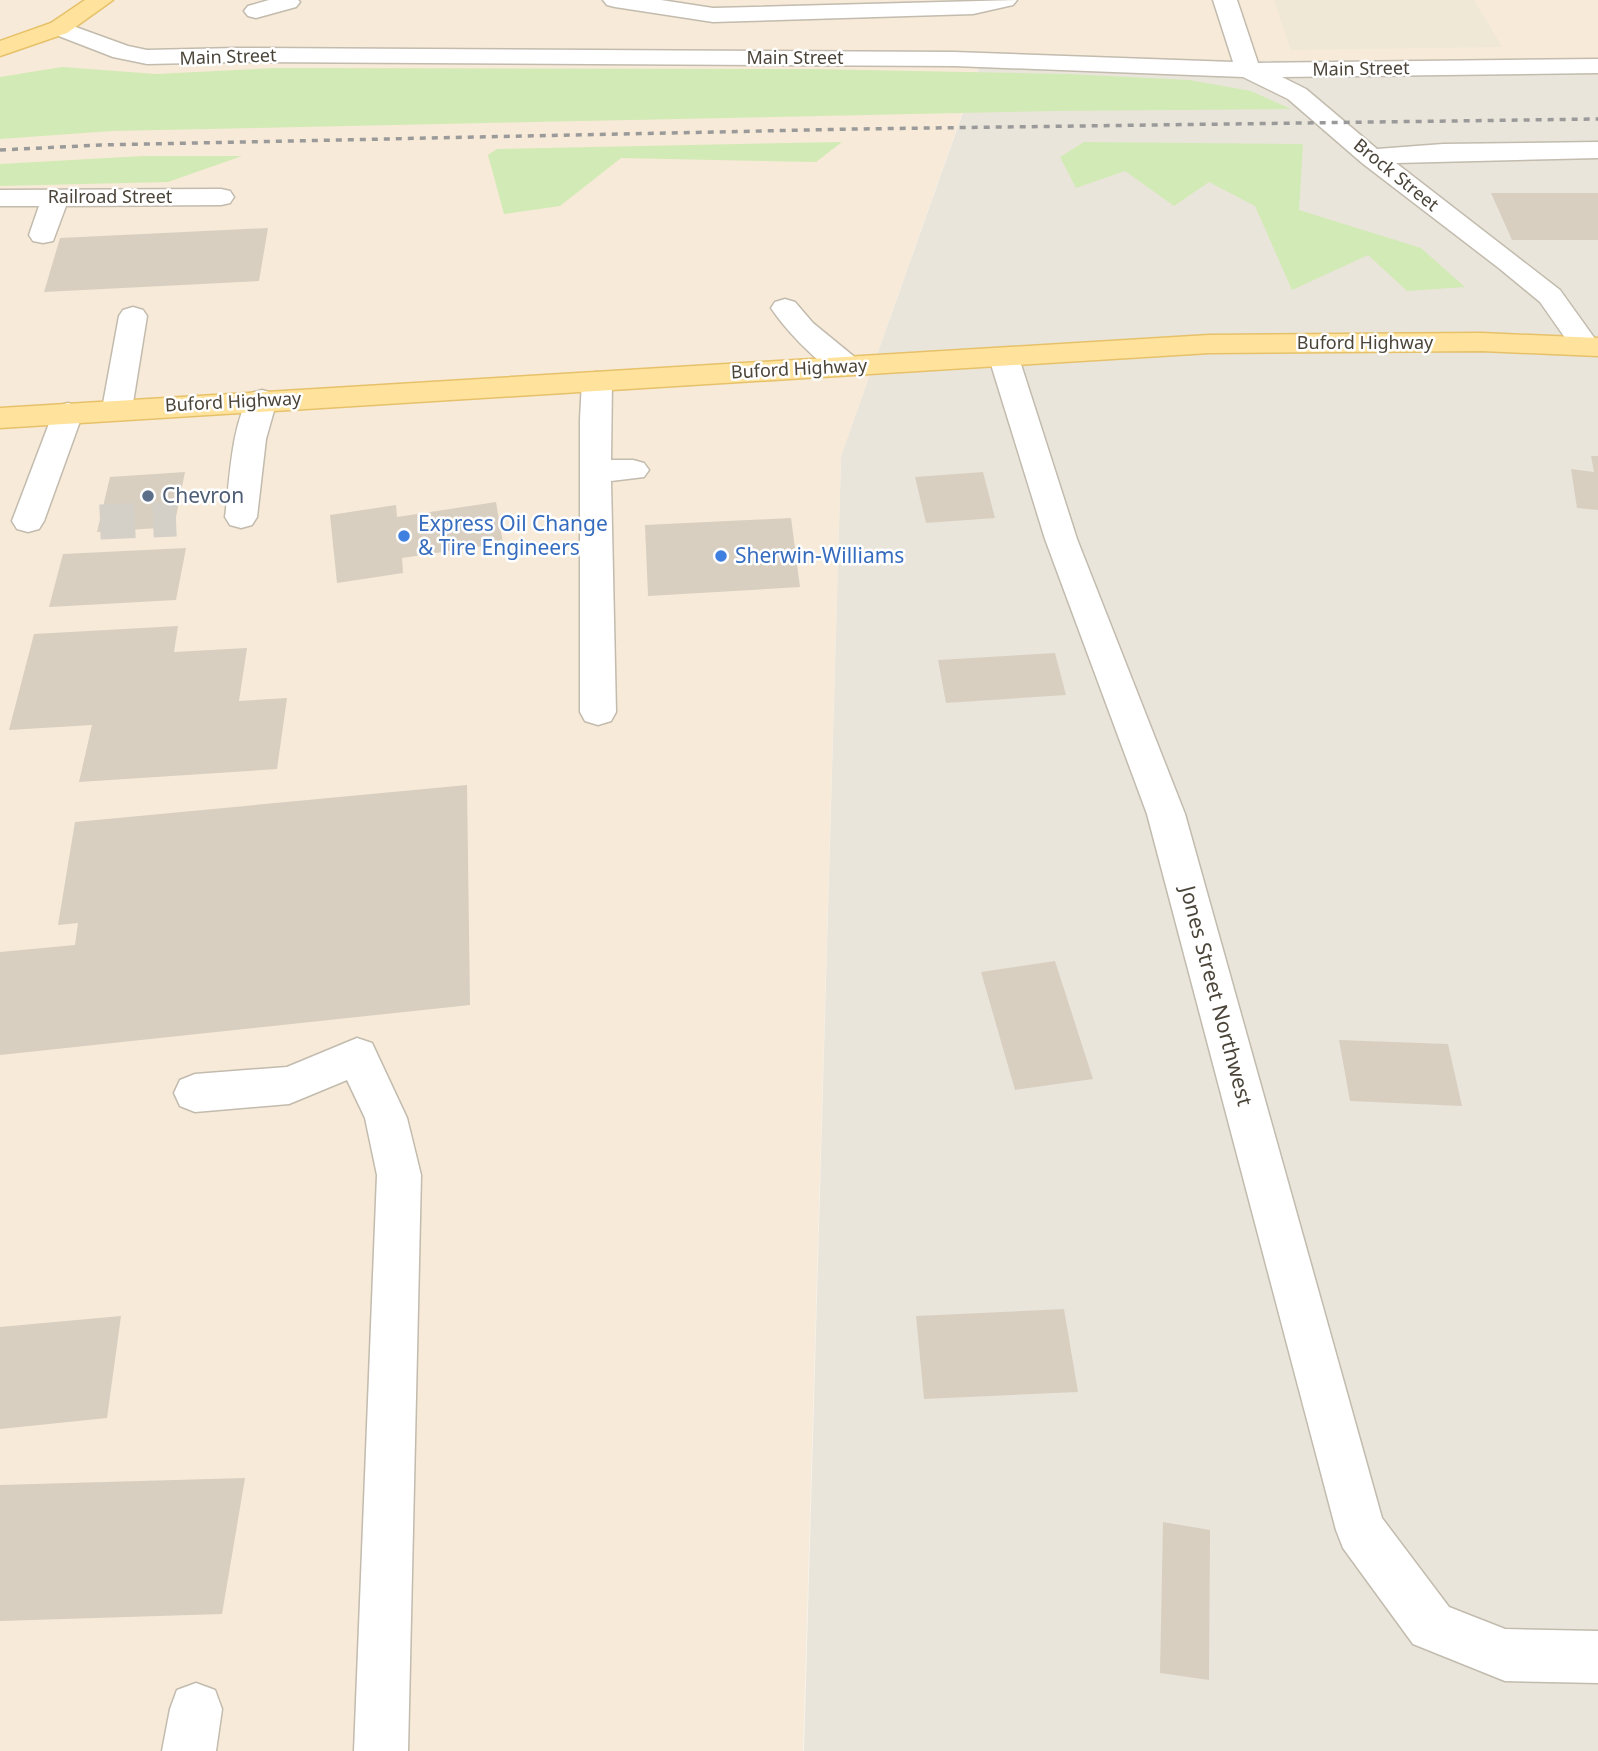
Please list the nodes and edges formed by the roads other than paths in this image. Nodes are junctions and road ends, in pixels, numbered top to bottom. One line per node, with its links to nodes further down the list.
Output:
1 (101, 0): 7 (main road)
2 (615, 0): 3 (street)
3 (1005, 0)
4 (1225, 0): 10 (street)
5 (288, 2): 6 (street)
6 (256, 11)
7 (59, 28): 8 (main road); 10 (street, Main Street)
8 (0, 49)
9 (1598, 66): 10 (street, Main Street)
10 (1248, 70): 12 (street, Brock Street)
11 (1598, 150): 12 (street)
12 (1371, 157): 19 (street, Brock Street)
13 (55, 197): 14 (street, Railroad Street); 15 (street, Railroad Street); 16 (street)
14 (221, 197)
15 (0, 198)
16 (43, 235)
17 (785, 309): 21 (street)
18 (133, 316): 24 (street)
19 (1591, 347): 20 (main road, Buford Highway)
20 (1004, 358): 21 (main road, Buford Highway); 33 (street, Jones Street Northwest)
21 (846, 366): 22 (main road, Buford Highway)
22 (597, 381): 23 (main road, Buford Highway); 28 (street)
23 (262, 400): 24 (main road, Buford Highway); 29 (street)
24 (117, 409): 25 (main road, Buford Highway)
25 (68, 413): 26 (main road, Buford Highway); 30 (street)
26 (0, 418)
27 (633, 470): 28 (street)
28 (597, 471): 31 (street)
29 (241, 517)
30 (28, 522)
31 (598, 712)
32 (195, 1093): 34 (street)
33 (1598, 1657)
34 (382, 1751)

